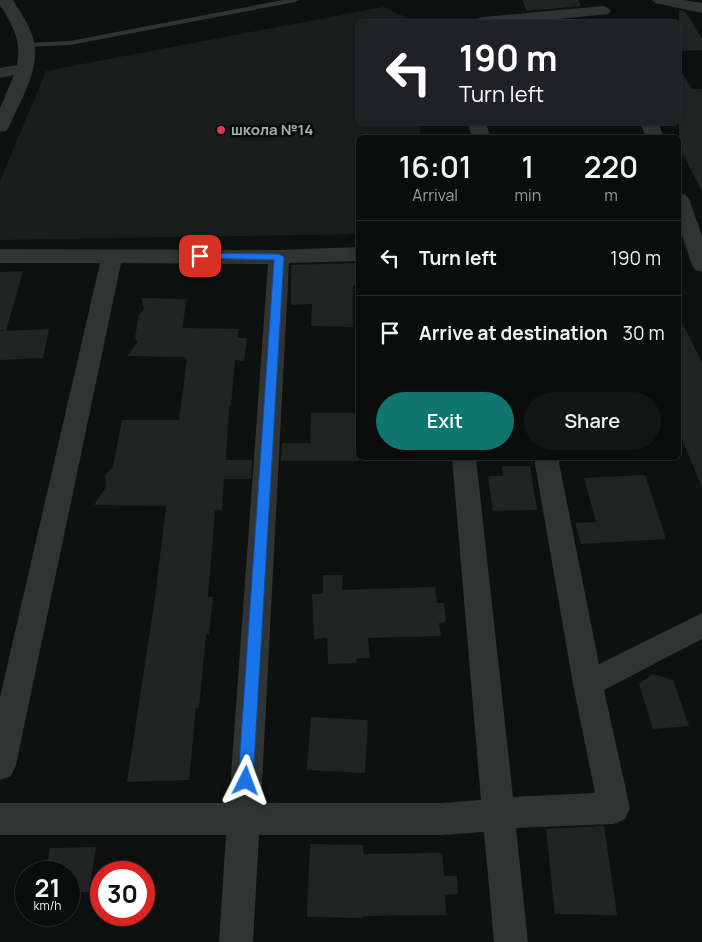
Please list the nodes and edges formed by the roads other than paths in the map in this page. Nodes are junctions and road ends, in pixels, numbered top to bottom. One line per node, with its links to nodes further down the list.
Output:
1 (5, 0): 7 (street)
2 (296, 0): 7 (lane)
3 (660, 0): 4 (street)
4 (702, 8)
5 (603, 11): 6 (street)
6 (505, 20)
7 (27, 46): 8 (street)
8 (25, 68): 9 (street); 10 (street)
9 (0, 73)
10 (0, 127)
11 (681, 205): 16 (street)
12 (356, 254): 15 (street)
13 (112, 255): 14 (street); 15 (street); 21 (street)
14 (0, 256)
15 (279, 257): 24 (street)
16 (702, 264)
17 (464, 460): 22 (street)
18 (546, 460): 20 (street)
19 (702, 626): 20 (street)
20 (588, 684): 22 (street)
21 (0, 764)
22 (500, 815): 24 (street); 26 (street)
23 (0, 818): 24 (street)
24 (243, 820): 25 (street)
25 (236, 942)
26 (511, 942)

